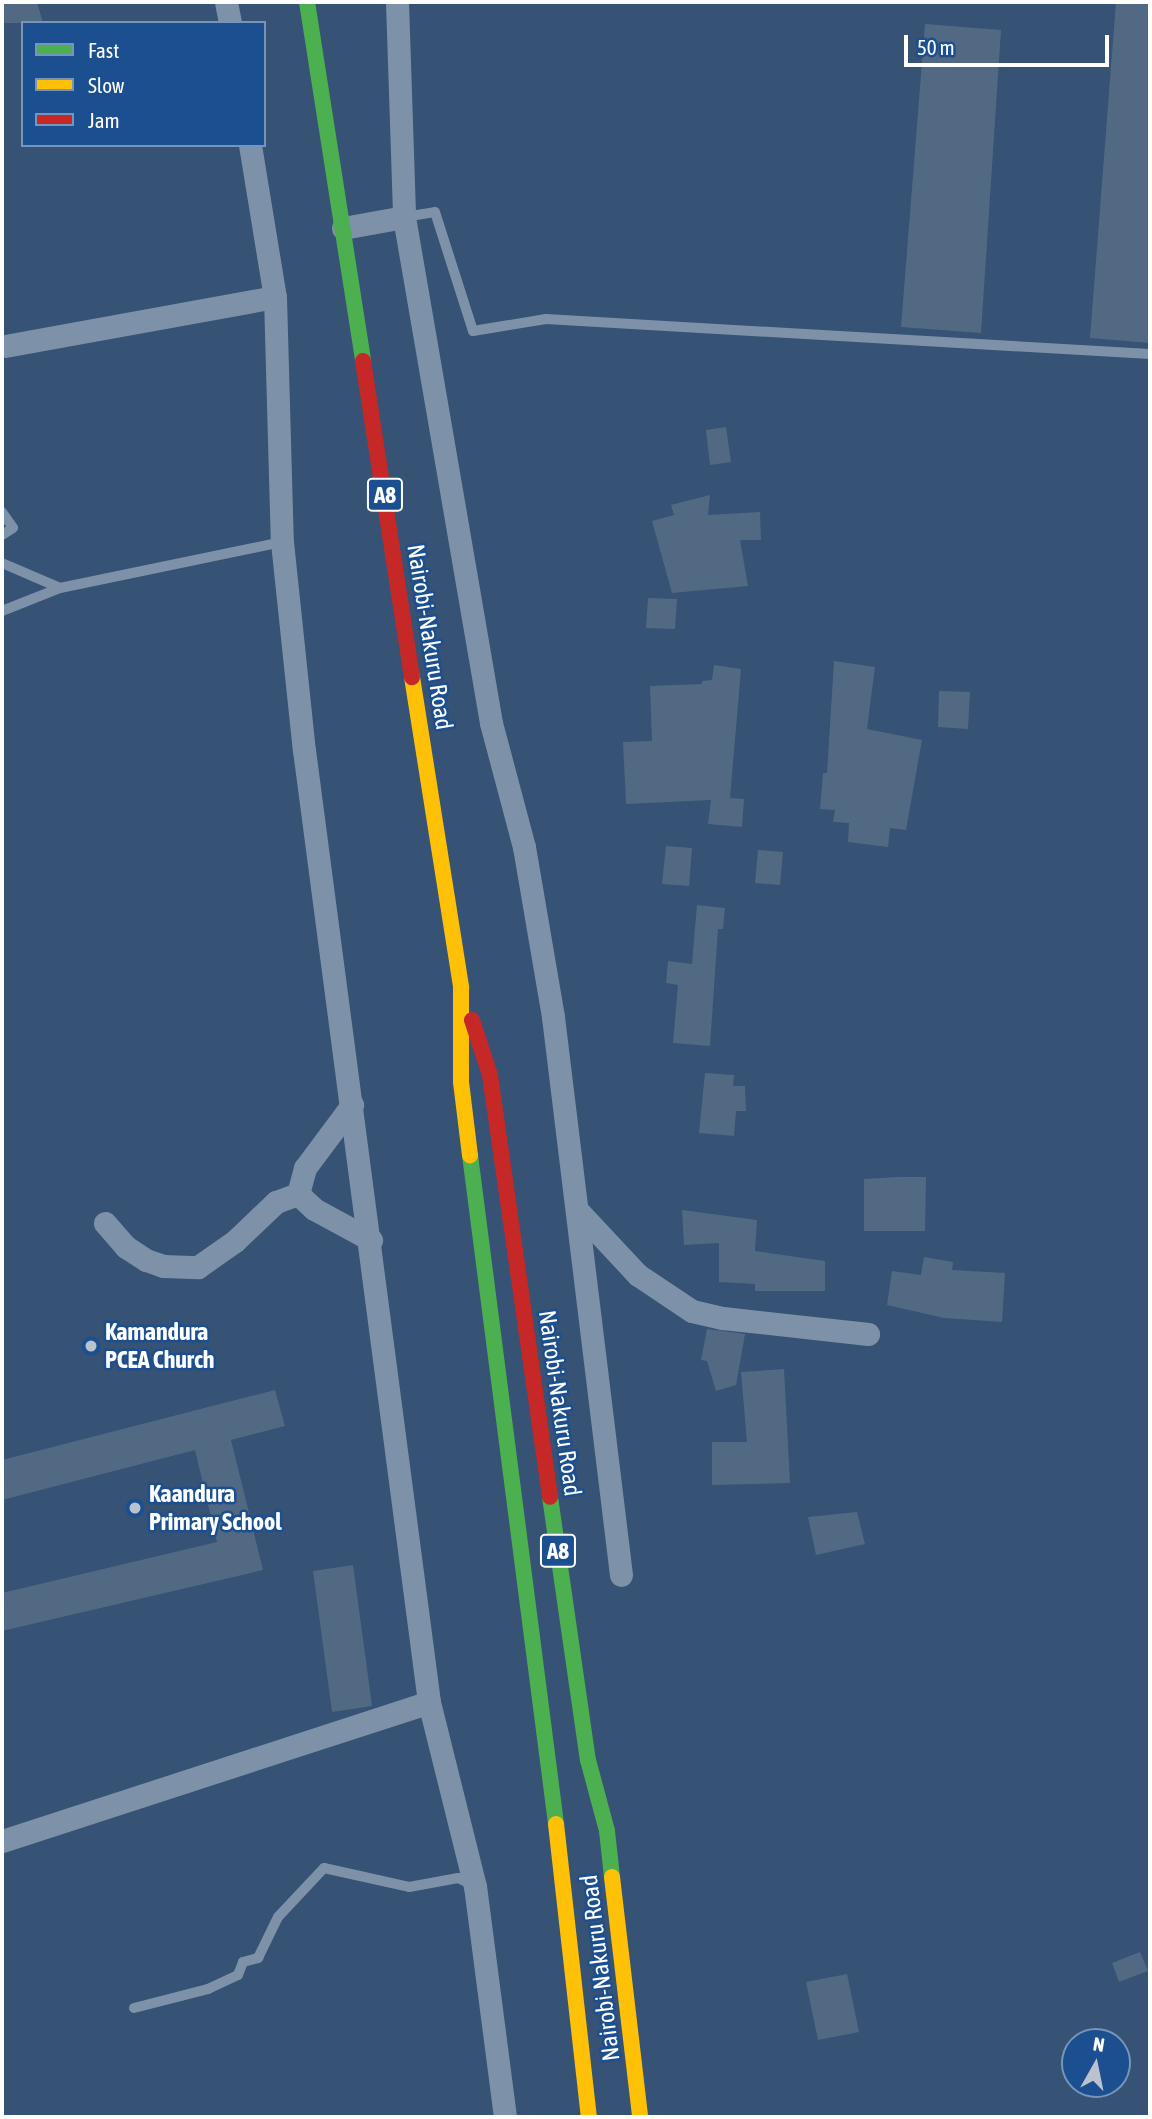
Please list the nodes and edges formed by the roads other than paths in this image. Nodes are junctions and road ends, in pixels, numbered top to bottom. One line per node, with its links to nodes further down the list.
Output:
1 (226, 2): 4 (street)
2 (307, 2): 7 (highway, Nairobi-Nakuru Road / A8)
3 (397, 2): 6 (street)
4 (230, 21)
5 (250, 147): 8 (street)
6 (404, 217): 7 (street); 10 (lane); 20 (street)
7 (343, 228): 17 (highway, Nairobi-Nakuru Road / A8)
8 (275, 298): 9 (street); 13 (street)
9 (5, 346)
10 (1150, 354)
11 (2, 512): 12 (lane)
12 (2, 535)
13 (282, 542): 15 (lane); 18 (street)
14 (2, 563): 15 (lane)
15 (60, 588): 16 (lane)
16 (2, 611)
17 (461, 988): 30 (highway, Nairobi-Nakuru Road / A8); 31 (highway, Nairobi-Nakuru Road / A8)
18 (352, 1105): 19 (street); 22 (street)
19 (298, 1194): 21 (street); 22 (street)
20 (579, 1212): 23 (street); 24 (street)
21 (105, 1223)
22 (371, 1240): 25 (street)
23 (868, 1334)
24 (621, 1575)
25 (429, 1702): 26 (street); 27 (street)
26 (2, 1841)
27 (475, 1886): 28 (lane); 29 (street)
28 (134, 2008)
29 (505, 2117)
30 (589, 2117)
31 (640, 2117)

